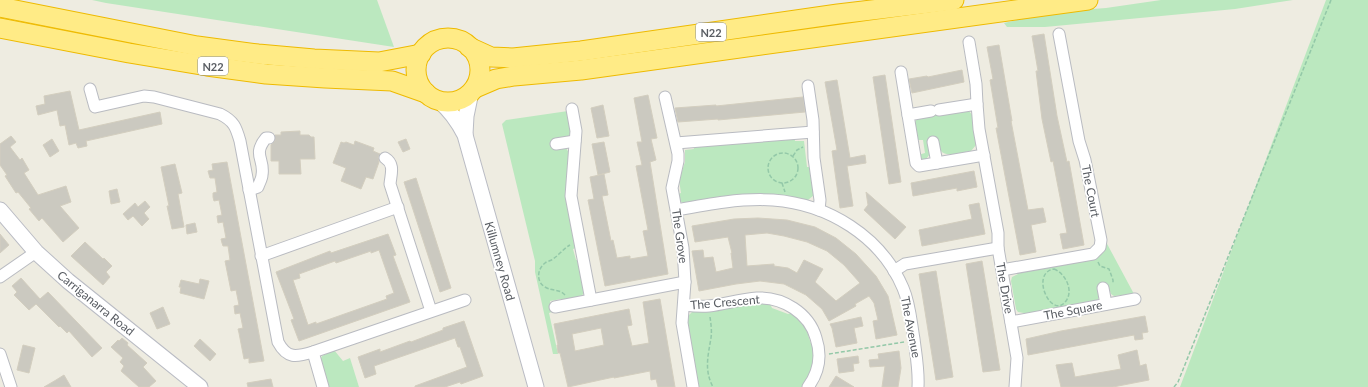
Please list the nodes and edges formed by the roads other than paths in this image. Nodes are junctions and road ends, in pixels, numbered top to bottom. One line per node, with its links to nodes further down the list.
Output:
1 (954, 0): 7 (highway, N22)
2 (1088, 0): 12 (highway, N22)
3 (0, 8): 8 (highway, N22)
4 (0, 28): 13 (highway, N22)
5 (1059, 34): 36 (street, The Court)
6 (969, 42): 15 (street)
7 (469, 47): 8 (highway, N22); 12 (highway)
8 (421, 54): 13 (highway)
9 (901, 72): 17 (street)
10 (808, 86): 18 (street)
11 (90, 89): 28 (street)
12 (473, 90): 13 (highway, N22); 19 (street, Killumney Road)
13 (432, 97): 19 (street, Killumney Road)
14 (665, 97): 23 (street, The Grove)
15 (977, 104): 17 (street); 25 (street)
16 (572, 109): 21 (street)
17 (908, 115): 27 (street)
18 (813, 132): 23 (street); 32 (street)
19 (465, 135): 54 (street, Killumney Road)
20 (269, 138): 28 (street)
21 (575, 141): 24 (street); 43 (street)
22 (933, 142): 27 (street)
23 (676, 143): 31 (street, The Grove)
24 (556, 144)
25 (984, 154): 27 (street); 33 (street)
26 (385, 158): 29 (street)
27 (937, 163)
28 (249, 190): 35 (street)
29 (398, 207): 35 (street); 47 (street)
30 (0, 210): 34 (street, Carriganarra Road)
31 (677, 210): 32 (street, The Avenue); 39 (street, The Grove)
32 (819, 210): 37 (street, The Avenue)
33 (998, 248): 36 (street, The Drive); 37 (street, The Drive)
34 (36, 252): 38 (street); 52 (street, Carriganarra Road)
35 (261, 256): 49 (street)
36 (1002, 270): 48 (street, The Drive)
37 (894, 271): 57 (street, The Avenue)
38 (0, 277)
39 (685, 282): 43 (street); 45 (street, The Crescent)
40 (1103, 288): 44 (street)
41 (1135, 299): 44 (street, The Square)
42 (465, 300): 47 (street)
43 (591, 300): 46 (street)
44 (1111, 303): 48 (street, The Square)
45 (684, 305): 55 (street, The Crescent); 56 (street, The Crescent)
46 (555, 307)
47 (432, 311): 49 (street)
48 (1011, 322): 58 (street, The Drive)
49 (313, 352): 53 (street)
50 (0, 354): 51 (street)
51 (11, 387)
52 (200, 387)
53 (323, 387)
54 (536, 387)
55 (693, 387)
56 (808, 387)
57 (918, 387)
58 (1015, 387)

